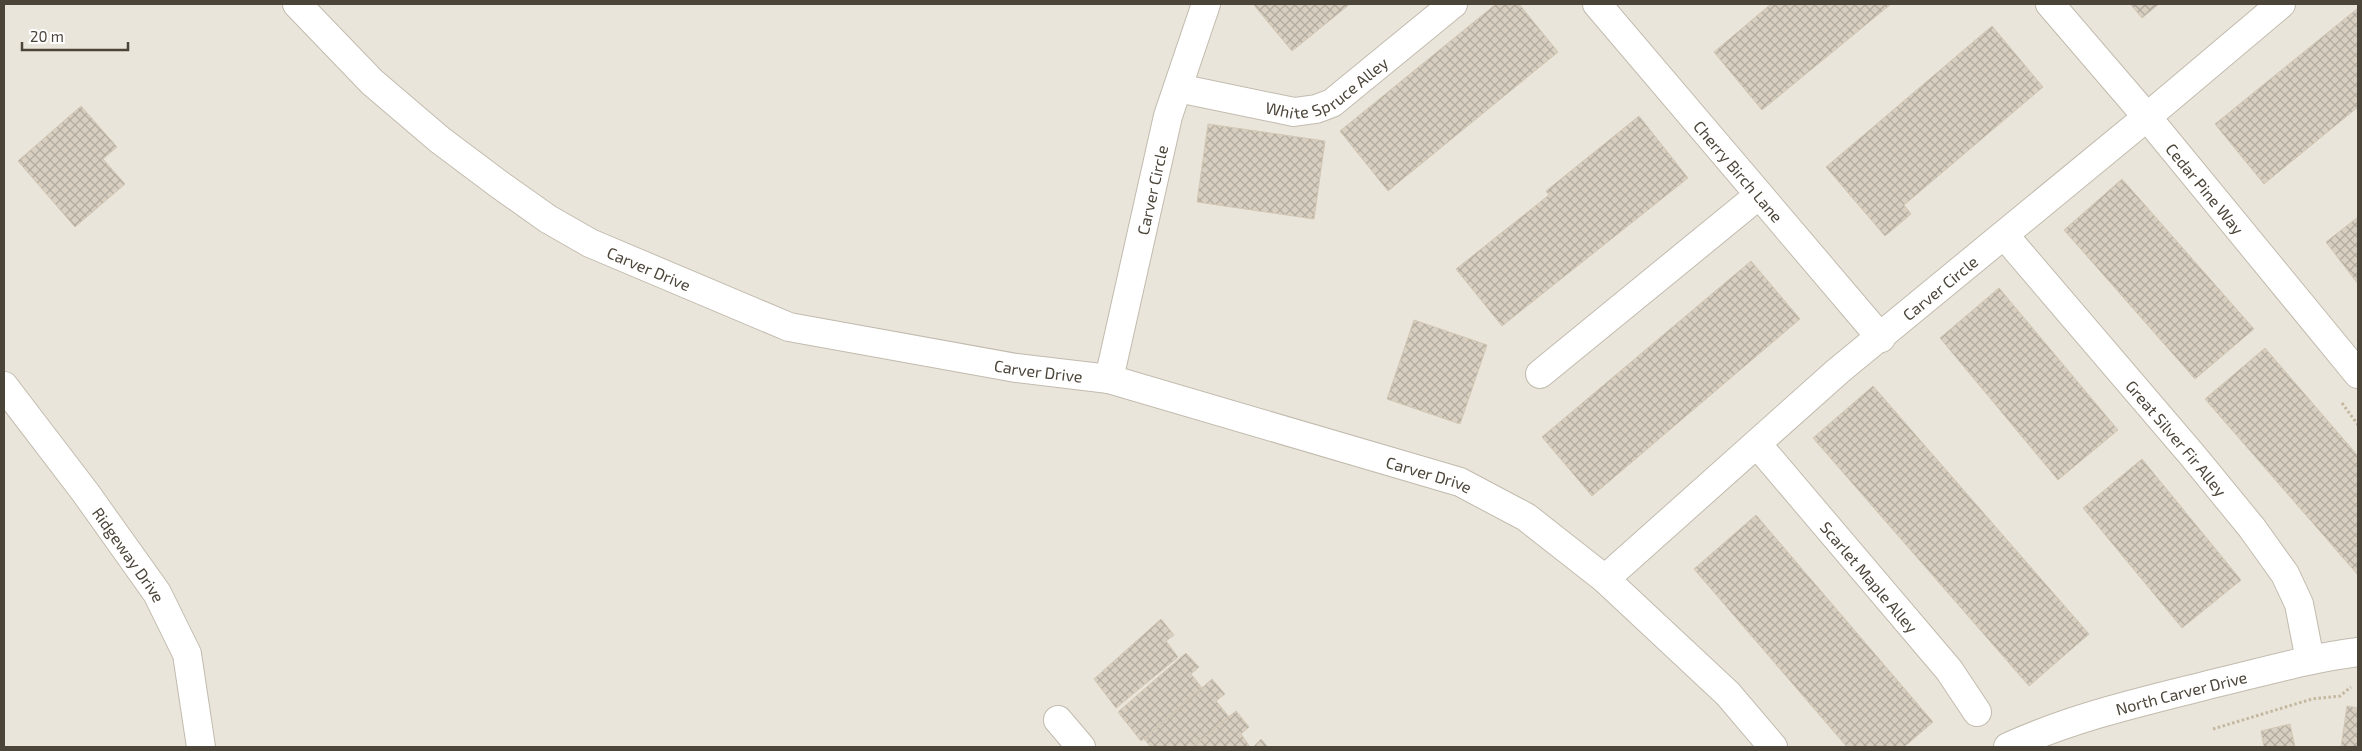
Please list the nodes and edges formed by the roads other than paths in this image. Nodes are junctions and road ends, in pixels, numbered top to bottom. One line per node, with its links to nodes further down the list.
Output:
1 (297, 4): 14 (street, Carver Drive)
2 (1206, 4): 7 (street, Carver Circle)
3 (1452, 4): 7 (street, White Spruce Alley)
4 (1597, 4): 9 (street, Cherry Birch Lane)
5 (2050, 4): 8 (street, Cedar Pine Way)
6 (2281, 4): 8 (street, Carver Circle)
7 (1178, 88): 14 (street, Carver Circle)
8 (2147, 118): 10 (street, Carver Circle); 13 (street, Cedar Pine Way)
9 (1759, 195): 11 (street, Cherry Birch Lane); 12 (street)
10 (2004, 236): 11 (street, Carver Circle); 19 (street, Great Silver Fir Alley)
11 (1881, 338): 16 (street, Carver Circle)
12 (1540, 374)
13 (2358, 374)
14 (1110, 379): 17 (street, Carver Drive)
15 (4, 386): 22 (street, Ridgeway Drive)
16 (1757, 444): 17 (street, Carver Circle); 20 (street, Scarlet Maple Alley)
17 (1605, 579): 24 (street, Carver Drive)
18 (2358, 652): 19 (street, North Carver Drive)
19 (2310, 660): 25 (street, North Carver Drive)
20 (1977, 712)
21 (1058, 720): 23 (street)
22 (201, 747)
23 (1081, 747)
24 (1773, 747)
25 (2008, 747)

